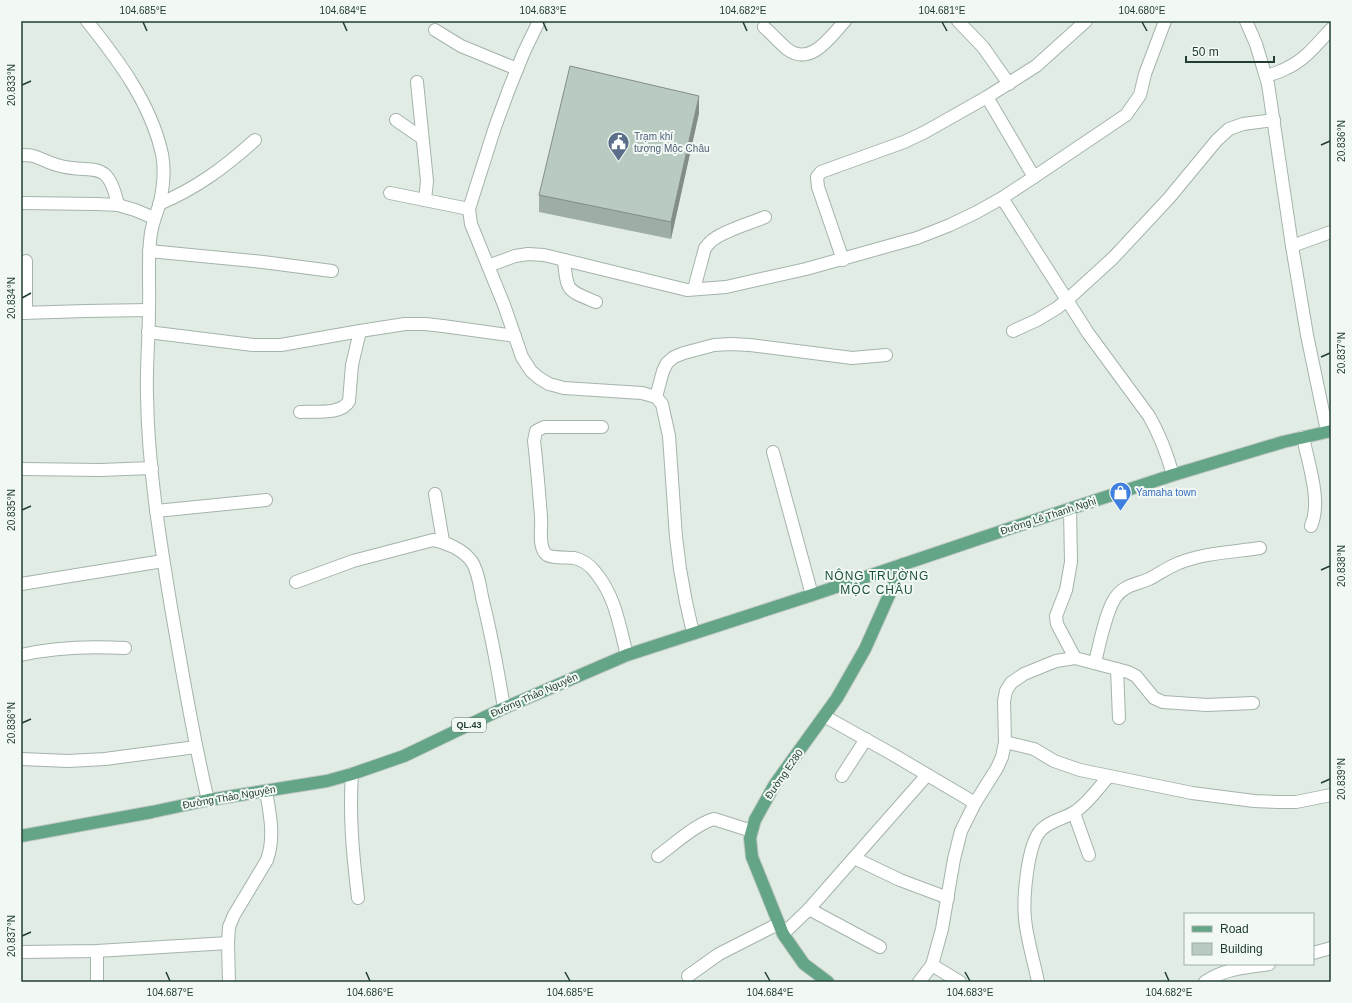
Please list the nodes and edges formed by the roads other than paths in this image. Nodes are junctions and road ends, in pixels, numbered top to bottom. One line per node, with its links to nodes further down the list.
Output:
1 (87, 21): 26 (street)
2 (539, 21): 11 (street)
3 (958, 21): 14 (street)
4 (1086, 21): 14 (street)
5 (1165, 21): 21 (street)
6 (1246, 21): 12 (street)
7 (842, 22): 8 (street)
8 (764, 27)
9 (1331, 29): 12 (street)
10 (434, 30): 11 (street)
11 (517, 69): 28 (street)
12 (1266, 76): 17 (street)
13 (417, 82): 18 (street)
14 (1009, 84): 15 (street)
15 (988, 96): 21 (street); 35 (street)
16 (396, 120): 18 (street)
17 (1274, 120): 32 (street); 40 (street)
18 (422, 138): 24 (street)
19 (255, 140): 26 (street)
20 (21, 155): 27 (street)
21 (1034, 177): 23 (street)
22 (390, 193): 24 (street)
23 (1002, 198): 35 (street); 40 (street)
24 (426, 200): 28 (street)
25 (21, 203): 27 (street)
26 (160, 204): 30 (street)
27 (118, 205): 30 (street)
28 (469, 209): 37 (street)
29 (765, 217): 39 (street)
30 (154, 218): 33 (street)
31 (1331, 232): 32 (street)
32 (1292, 246): 52 (street)
33 (149, 251): 38 (street); 42 (street)
34 (564, 260): 37 (street); 39 (street); 41 (street)
35 (843, 260): 39 (street)
36 (26, 262): 43 (street)
37 (488, 266): 47 (street)
38 (332, 270)
39 (694, 290)
40 (1067, 300): 45 (street); 57 (street)
41 (596, 302)
42 (149, 310): 43 (street); 46 (street)
43 (23, 313)
44 (360, 331): 46 (street); 47 (street); 50 (street)
45 (1013, 331)
46 (148, 332): 55 (street)
47 (515, 336): 49 (street)
48 (886, 355): 49 (street)
49 (656, 397): 70 (street)
50 (300, 412)
51 (602, 427): 73 (street)
52 (1329, 431): 53 (main road, Đường Lê Thanh Nghị / QL.43)
53 (1303, 437): 57 (main road, Đường Lê Thanh Nghị / QL.43); 62 (street)
54 (773, 452): 69 (street)
55 (152, 468): 56 (street); 61 (street)
56 (21, 469)
57 (1173, 475): 60 (main road, Đường Lê Thanh Nghị / QL.43)
58 (435, 494): 63 (street)
59 (266, 500): 61 (street)
60 (1070, 509): 66 (main road, Đường Lê Thanh Nghị / QL.43); 74 (street)
61 (156, 511): 65 (street)
62 (1311, 526)
63 (443, 541): 67 (street); 78 (street)
64 (1260, 548): 75 (street)
65 (163, 561): 68 (street); 83 (street)
66 (903, 564): 69 (main road, Đường Thảo Nguyên / QL.43); 79 (main road, Đường E280)
67 (296, 582)
68 (21, 584)
69 (812, 595): 70 (main road, Đường Thảo Nguyên / QL.43)
70 (693, 633): 73 (main road, Đường Thảo Nguyên / QL.43)
71 (125, 648): 72 (street)
72 (21, 655)
73 (627, 655): 78 (main road, Đường Thảo Nguyên / QL.43)
74 (1074, 658): 75 (street); 82 (street)
75 (1095, 662): 76 (street)
76 (1117, 669): 77 (street); 80 (street)
77 (1253, 703)
78 (504, 708): 85 (main road, Đường Thảo Nguyên / QL.43)
79 (824, 716): 81 (street); 94 (main road, Đường E280)
80 (1119, 718)
81 (866, 739): 86 (street); 87 (street)
82 (1005, 742): 88 (street); 92 (street)
83 (196, 747): 84 (street); 91 (street)
84 (21, 760)
85 (352, 774): 89 (main road, Đường Thảo Nguyên / QL.43); 99 (street)
86 (927, 775): 92 (street); 98 (street)
87 (842, 776)
88 (1109, 776): 90 (street); 93 (street)
89 (266, 791): 91 (main road, Đường Thảo Nguyên / QL.43); 103 (street)
90 (1331, 795)
91 (208, 800): 95 (main road, Đường Thảo Nguyên / QL.43)
92 (975, 803): 100 (street)
93 (1074, 813): 96 (street); 117 (street)
94 (752, 831): 97 (street); 102 (main road, Đường E280)
95 (21, 836)
96 (1089, 855)
97 (658, 856)
98 (854, 858): 100 (street); 101 (street)
99 (358, 898)
100 (948, 898): 109 (street)
101 (809, 909): 102 (street); 104 (street)
102 (780, 929): 111 (street); 114 (main road, Đường E280)
103 (228, 943): 106 (street); 113 (street)
104 (880, 947)
105 (1331, 948): 108 (street)
106 (97, 951): 107 (street); 112 (street)
107 (21, 952)
108 (1314, 953)
109 (932, 964): 115 (street); 116 (street)
110 (1262, 965): 118 (street)
111 (688, 976)
112 (97, 982)
113 (229, 982)
114 (828, 982)
115 (919, 982)
116 (960, 982)
117 (1038, 982)
118 (1205, 982)

